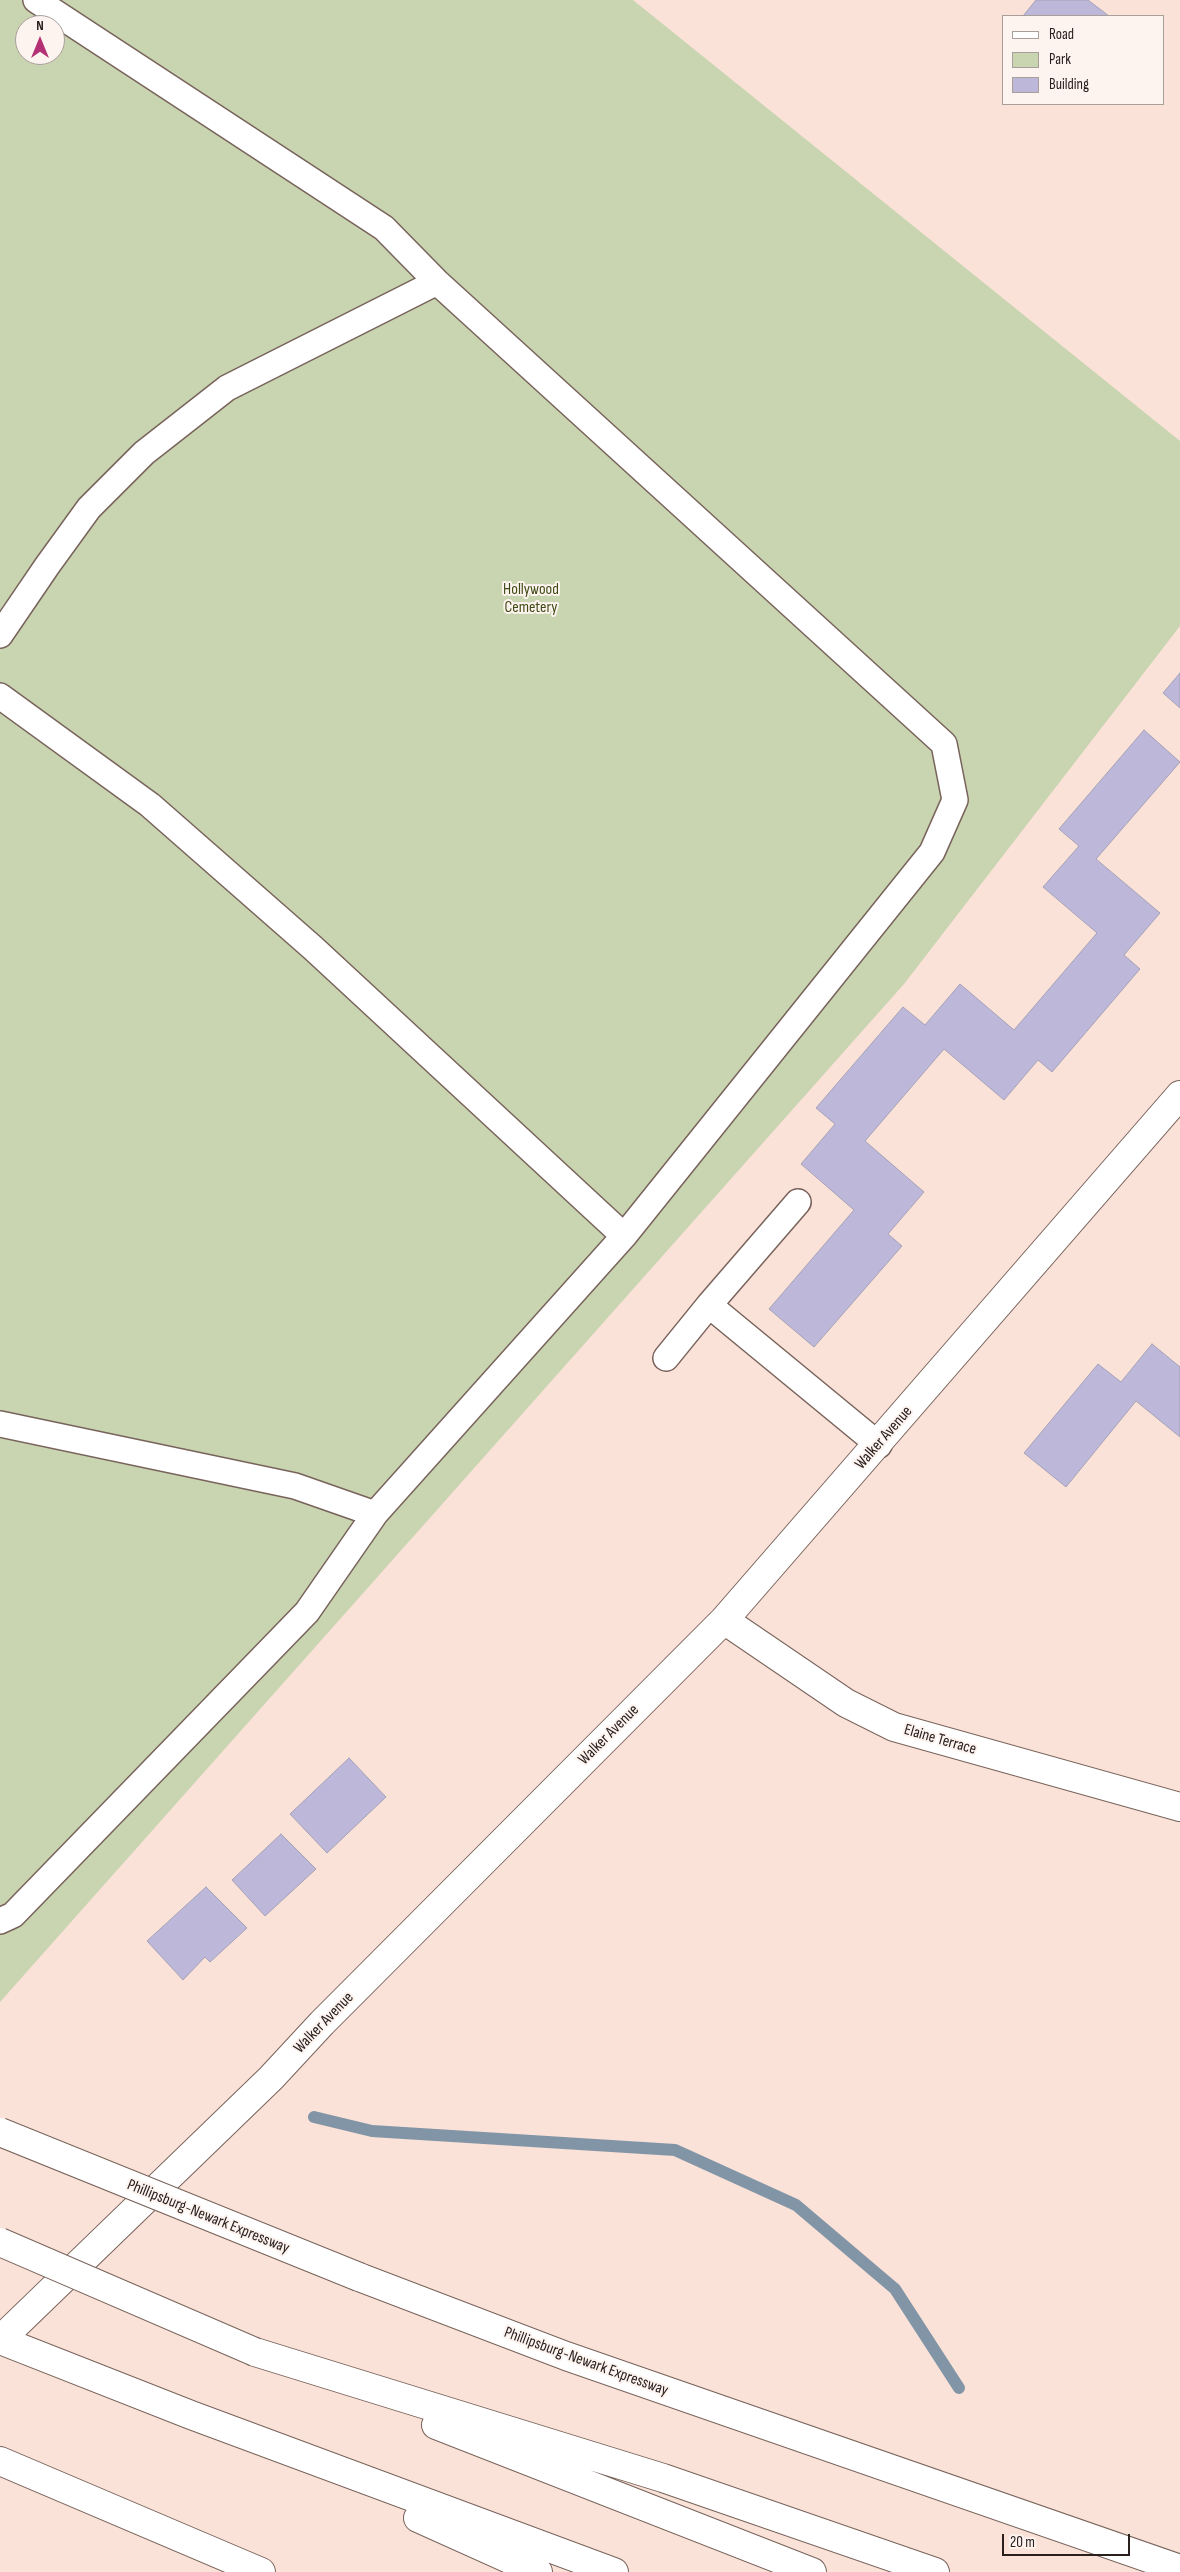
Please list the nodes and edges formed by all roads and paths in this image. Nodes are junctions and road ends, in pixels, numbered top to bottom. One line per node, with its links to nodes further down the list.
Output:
1 (36, 0): 2 (lane)
2 (437, 282): 3 (lane); 7 (lane)
3 (0, 635)
4 (0, 696): 7 (lane)
5 (1180, 1095): 11 (main road, Walker Avenue)
6 (798, 1202): 8 (lane)
7 (624, 1236): 12 (lane)
8 (709, 1305): 9 (lane); 11 (lane)
9 (666, 1358)
10 (0, 1424): 12 (lane)
11 (879, 1445): 13 (main road, Walker Avenue)
12 (375, 1514): 15 (lane)
13 (724, 1620): 14 (main road, Elaine Terrace); 18 (main road, Walker Avenue)
14 (1180, 1807)
15 (0, 1921)
16 (0, 2132): 22 (main road, Phillipsburg-Newark Expressway, bridge)
17 (0, 2242): 19 (main road, bridge)
18 (0, 2340): 20 (main road)
19 (255, 2352): 26 (main road); 27 (main road)
20 (191, 2415): 24 (main road); 25 (main road)
21 (0, 2461): 23 (main road)
22 (1180, 2569)
23 (261, 2572)
24 (538, 2572)
25 (614, 2572)
26 (812, 2572)
27 (935, 2572)

